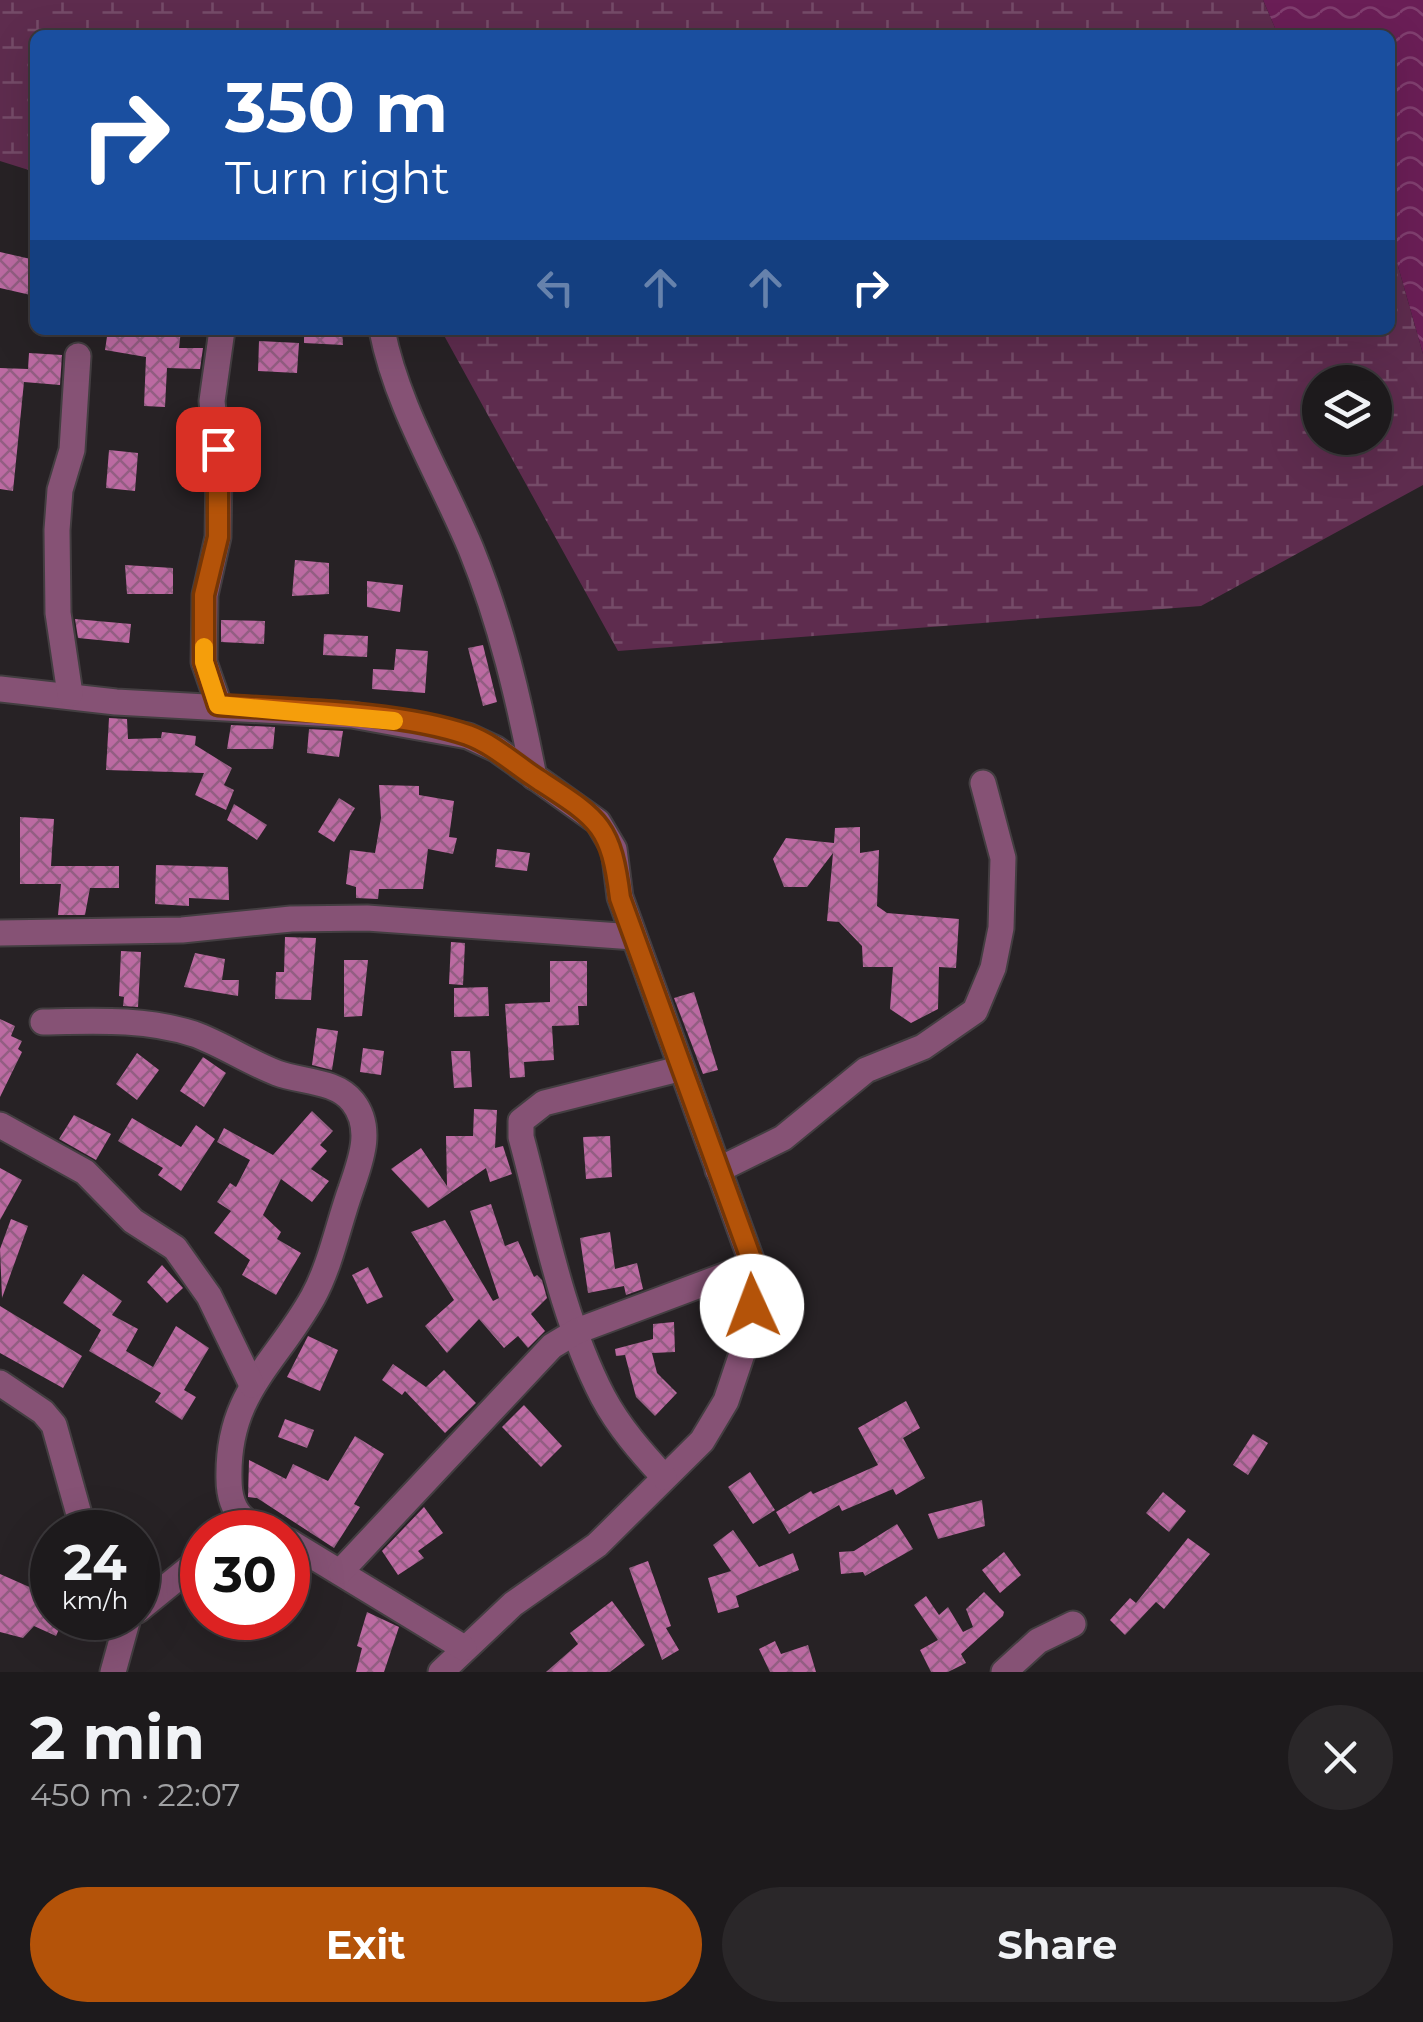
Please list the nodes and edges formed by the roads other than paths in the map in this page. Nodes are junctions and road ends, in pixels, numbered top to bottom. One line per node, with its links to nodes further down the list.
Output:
1 (221, 335): 6 (street)
2 (384, 335): 7 (street)
3 (78, 356): 5 (street)
4 (0, 689): 5 (street)
5 (70, 694): 6 (street)
6 (218, 705): 7 (street)
7 (534, 778): 10 (street)
8 (983, 783): 14 (street)
9 (0, 933): 10 (street)
10 (634, 937): 12 (street)
11 (42, 1022): 18 (street)
12 (679, 1069): 14 (street); 16 (street)
13 (0, 1125): 18 (street)
14 (718, 1170): 15 (street)
15 (753, 1264): 16 (street); 19 (street)
16 (577, 1330): 19 (street); 23 (street)
17 (0, 1384): 20 (street)
18 (252, 1385): 21 (street)
19 (664, 1477): 28 (street)
20 (78, 1510)
21 (236, 1510)
22 (310, 1553): 23 (street)
23 (341, 1571): 28 (street)
24 (180, 1575): 25 (street)
25 (160, 1591)
26 (1073, 1624): 31 (street)
27 (122, 1640): 29 (street)
28 (464, 1648): 30 (street)
29 (113, 1672)
30 (441, 1672)
31 (1004, 1672)

